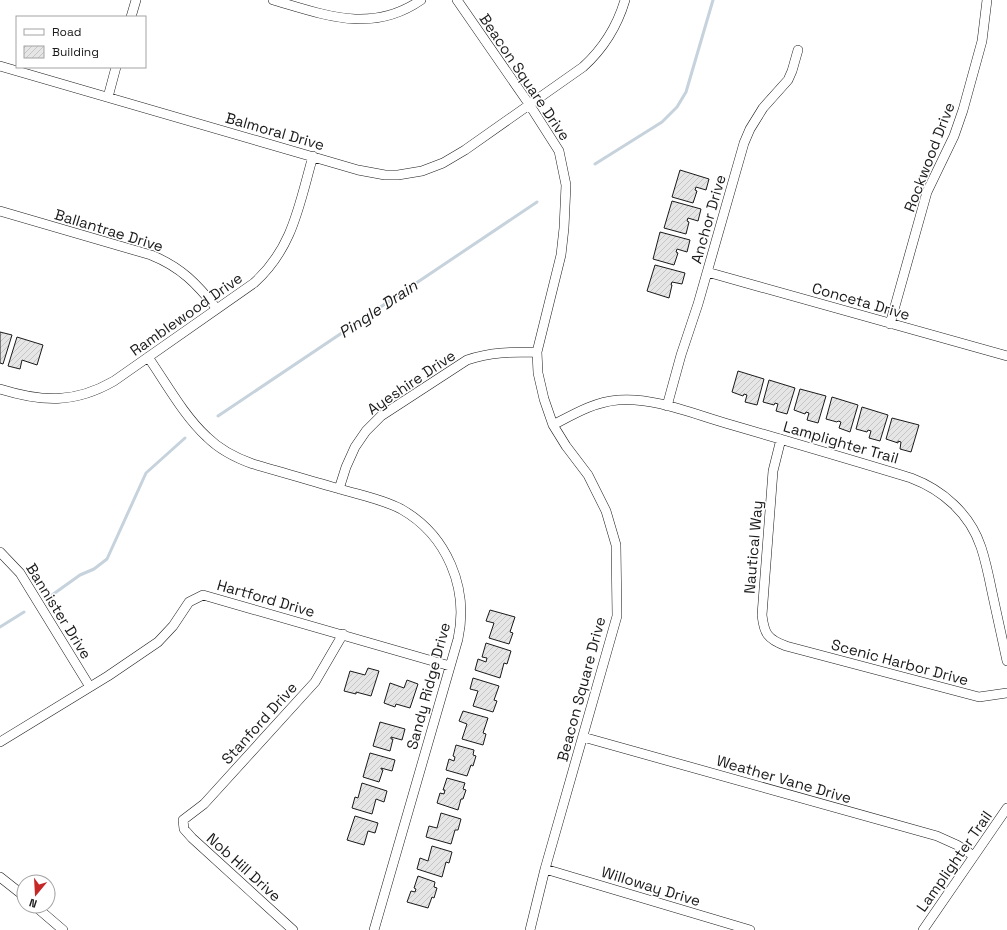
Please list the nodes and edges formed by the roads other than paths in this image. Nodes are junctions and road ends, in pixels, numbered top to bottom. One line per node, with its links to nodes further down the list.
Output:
1 (136, 0): 7 (street)
2 (273, 0): 3 (street)
3 (421, 0)
4 (457, 0): 12 (street, Beacon Square Drive)
5 (625, 0): 12 (street, Balmoral Drive)
6 (987, 0): 17 (street, Rockwood Drive)
7 (131, 16)
8 (798, 50): 15 (street, Anchor Drive)
9 (0, 66): 11 (street, Balmoral Drive)
10 (116, 68): 11 (street)
11 (108, 97): 13 (street, Balmoral Drive)
12 (529, 104): 13 (street, Balmoral Drive); 18 (street, Beacon Square Drive)
13 (313, 156): 16 (street, Ramblewood Drive)
14 (0, 211): 16 (street, Ballantrae Drive)
15 (707, 272): 17 (street, Conceta Drive); 22 (street, Anchor Drive)
16 (217, 309): 20 (street, Ramblewood Drive)
17 (890, 324): 19 (street, Conceta Drive)
18 (537, 352): 23 (street, Beacon Square Drive); 25 (street, Ayeshire Drive)
19 (1007, 356)
20 (148, 357): 21 (street, Ramblewood Drive); 25 (street, Sandy Ridge Drive)
21 (0, 389)
22 (667, 406): 23 (street, Lamplighter Trail); 24 (street, Lamplighter Trail)
23 (553, 425): 33 (street, Beacon Square Drive)
24 (781, 439): 28 (street, Nautical Way); 29 (street, Lamplighter Trail)
25 (339, 489): 30 (street, Sandy Ridge Drive)
26 (0, 552): 31 (street, Bannister Drive)
27 (343, 634): 30 (street, Hartford Drive); 31 (street, Hartford Drive); 36 (street, Stanford Drive)
28 (786, 646): 32 (street, Scenic Harbor Drive)
29 (1007, 661)
30 (450, 666): 44 (street, Sandy Ridge Drive)
31 (90, 687): 34 (street, Hartford Drive)
32 (1007, 693)
33 (583, 737): 37 (street, Weather Vane Drive); 38 (street, Beacon Square Drive)
34 (0, 742)
35 (1007, 808): 37 (street, Lamplighter Trail)
36 (183, 820): 43 (street, Nob Hill Drive)
37 (974, 856): 47 (street, Lamplighter Trail)
38 (545, 869): 45 (street, Beacon Square Drive); 46 (street, Willoway Drive)
39 (0, 877): 40 (street)
40 (16, 890)
41 (44, 914): 42 (street)
42 (63, 930)
43 (293, 930)
44 (374, 930)
45 (530, 930)
46 (750, 930)
47 (923, 930)

